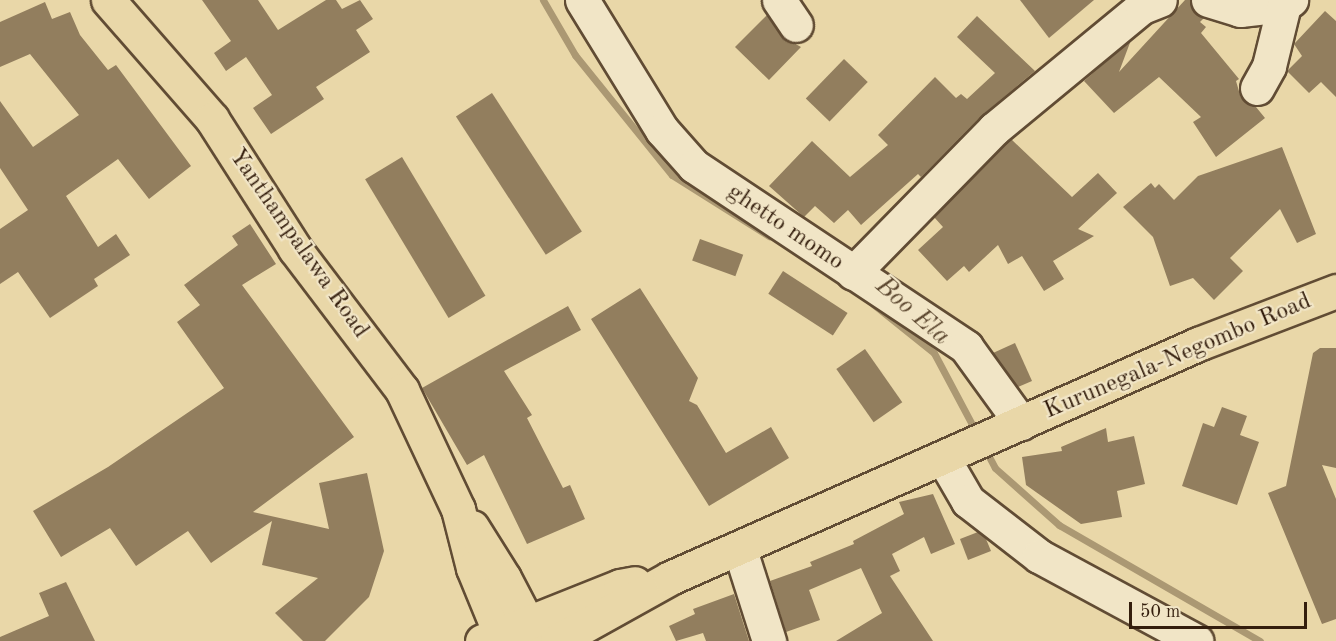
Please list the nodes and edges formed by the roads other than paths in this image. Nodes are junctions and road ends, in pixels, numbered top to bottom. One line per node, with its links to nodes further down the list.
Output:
1 (108, 0): 12 (main road, Yanthampalawa Road)
2 (582, 0): 7 (street, ghetto momo)
3 (1160, 0): 7 (street)
4 (1208, 0): 5 (street)
5 (1288, 3): 6 (street)
6 (1257, 88)
7 (853, 273): 9 (street, ghetto momo)
8 (1335, 294): 9 (main road, Kurunegala-Negombo Road)
9 (1021, 423): 10 (main road, Kurunegala-Negombo Road)
10 (953, 453): 11 (main road); 14 (street)
11 (740, 550): 12 (main road); 13 (street)
12 (520, 636)
13 (769, 641)
14 (1196, 641)

